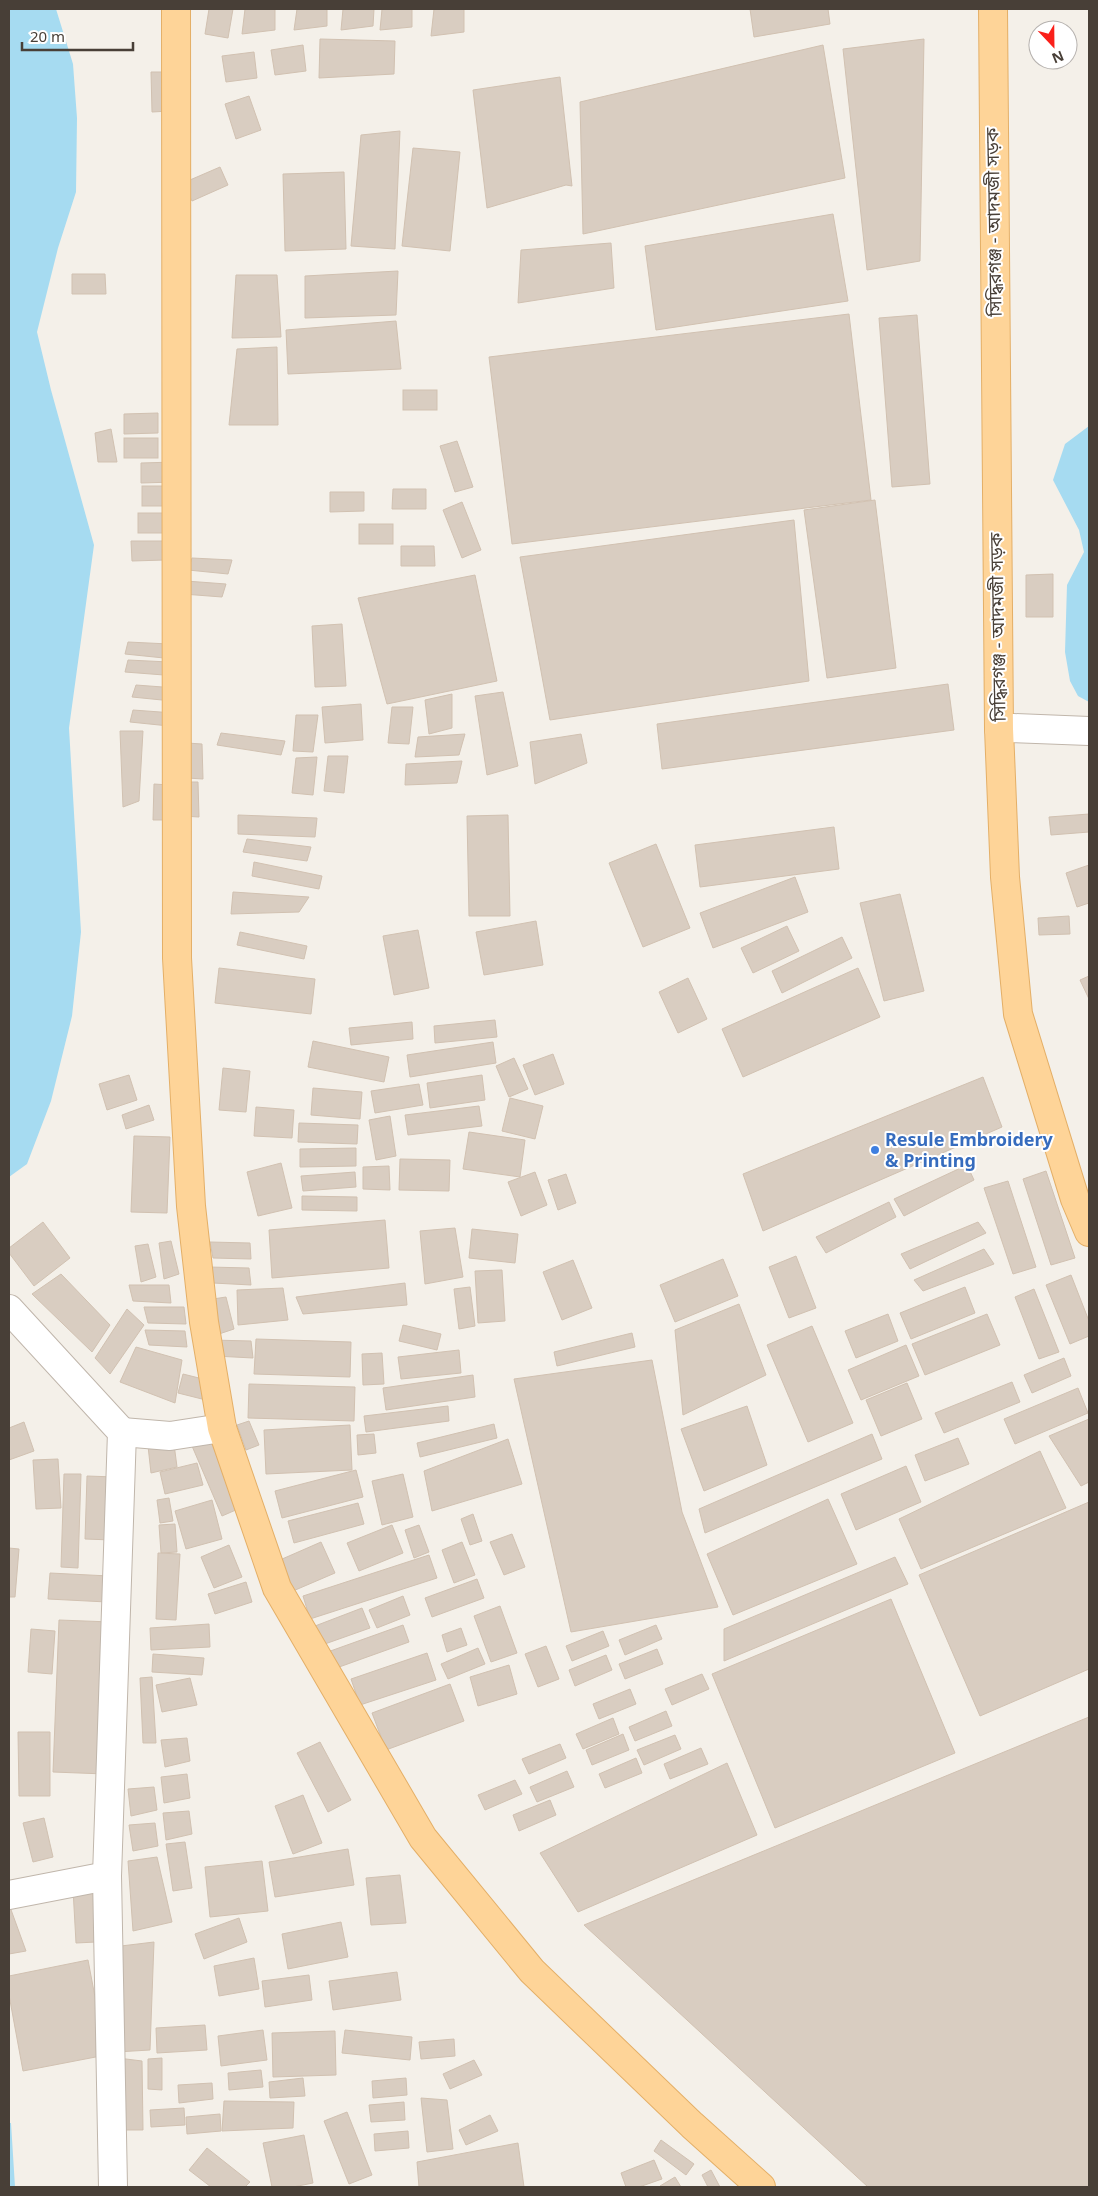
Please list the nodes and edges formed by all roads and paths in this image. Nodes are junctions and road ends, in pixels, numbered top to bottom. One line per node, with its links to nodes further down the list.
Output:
1 (176, 9): 7 (main road)
2 (993, 9): 3 (main road, সিদ্ধিরগঞ্জ - আদমজী সড়ক)
3 (1000, 729): 4 (street); 5 (main road, সিদ্ধিরগঞ্জ - আদমজী সড়ক)
4 (1089, 731)
5 (1089, 1232)
6 (9, 1309): 8 (street)
7 (222, 1428): 8 (street); 12 (main road)
8 (122, 1432): 9 (street)
9 (107, 1876): 10 (street); 11 (street)
10 (9, 1895)
11 (113, 2187)
12 (761, 2187)

